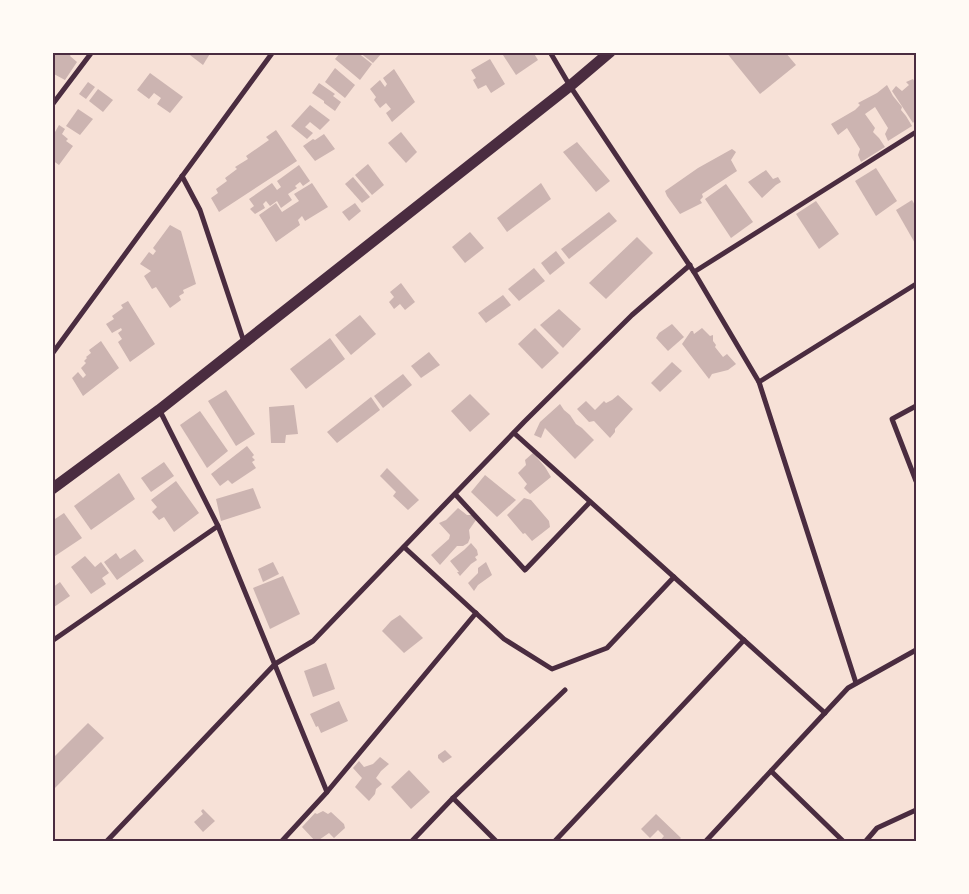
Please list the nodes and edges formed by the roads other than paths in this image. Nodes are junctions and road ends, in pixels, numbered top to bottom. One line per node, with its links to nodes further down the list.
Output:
1 (92, 52): 6 (street)
2 (272, 52): 8 (street)
3 (550, 52): 5 (street)
4 (610, 52): 5 (main road)
5 (570, 86): 9 (street); 12 (main road)
6 (52, 105)
7 (916, 132): 10 (street)
8 (182, 176): 12 (street); 13 (street)
9 (690, 265): 10 (street); 17 (street)
10 (694, 272): 14 (street)
11 (916, 284): 14 (street)
12 (245, 343): 16 (main road)
13 (52, 354)
14 (760, 382): 30 (street)
15 (916, 406): 18 (street)
16 (159, 410): 19 (main road); 22 (street)
17 (514, 433): 20 (street); 21 (street)
18 (916, 481)
19 (52, 489)
20 (456, 494): 21 (street); 23 (street)
21 (590, 502): 24 (street)
22 (218, 526): 27 (street); 29 (street)
23 (404, 546): 25 (street); 29 (street)
24 (674, 577): 25 (street); 26 (street)
25 (476, 613): 34 (street)
26 (744, 640): 32 (street); 41 (street)
27 (52, 641)
28 (916, 650): 30 (street)
29 (275, 664): 34 (street); 37 (street)
30 (856, 683): 32 (street)
31 (565, 690): 35 (street)
32 (824, 713): 33 (street)
33 (771, 771): 42 (street); 43 (street)
34 (327, 792): 38 (street)
35 (453, 798): 39 (street); 40 (street)
36 (916, 810): 44 (street)
37 (106, 842)
38 (281, 842)
39 (412, 842)
40 (496, 842)
41 (554, 842)
42 (705, 842)
43 (844, 842)
44 (864, 842)

